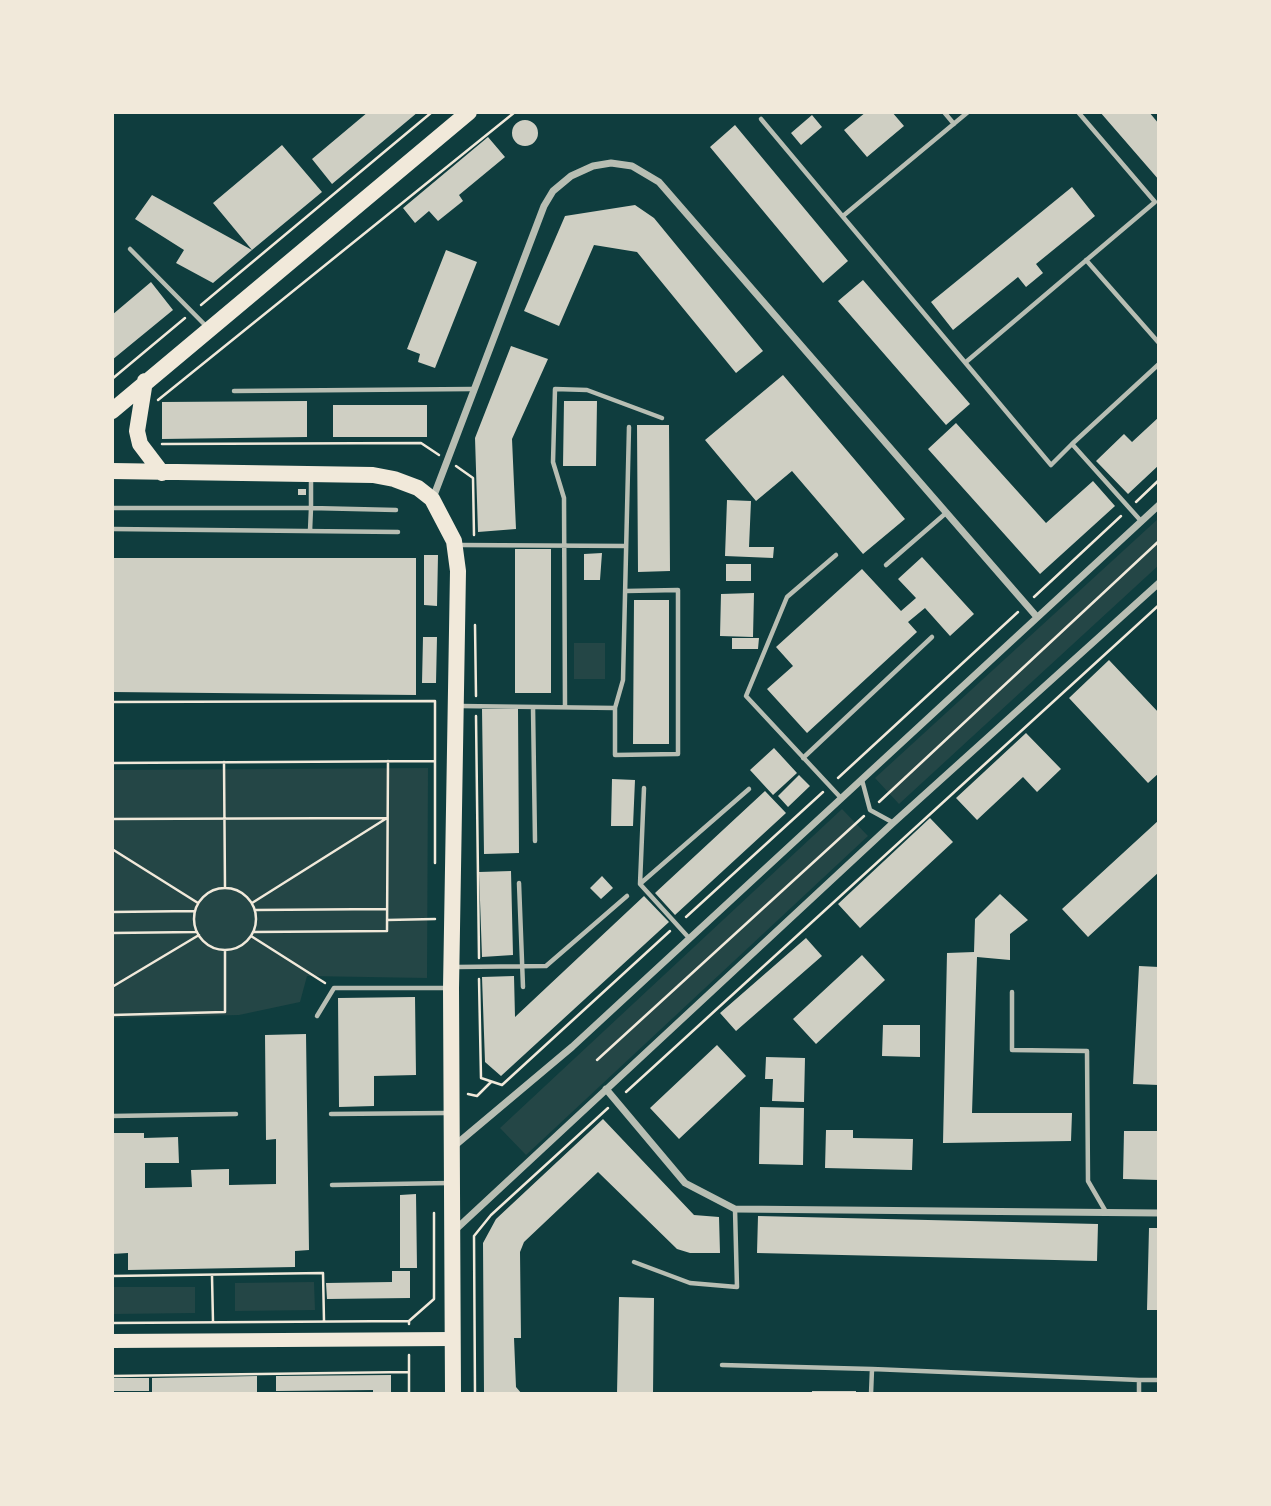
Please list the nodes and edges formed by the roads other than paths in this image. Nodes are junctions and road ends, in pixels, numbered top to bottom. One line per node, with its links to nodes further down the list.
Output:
1 (469, 112): 10 (main road)
2 (944, 112): 6 (lane)
3 (968, 112): 6 (lane)
4 (1078, 112): 9 (lane)
5 (761, 119): 7 (lane)
6 (954, 124): 7 (lane)
7 (843, 216): 12 (lane)
8 (130, 249): 10 (lane)
9 (1086, 260): 11 (lane); 12 (lane)
10 (208, 328): 14 (main road)
11 (1159, 343)
12 (966, 362): 20 (lane)
13 (1159, 364): 20 (lane)
14 (145, 381): 17 (main road); 22 (main road)
15 (473, 389): 16 (lane); 24 (street); 29 (street)
16 (234, 391)
17 (112, 411)
18 (662, 418): 35 (lane)
19 (629, 427): 36 (lane)
20 (1072, 444): 30 (lane)
21 (112, 471): 22 (main road)
22 (162, 474): 23 (main road)
23 (311, 475): 24 (main road); 27 (lane)
24 (432, 499): 34 (main road)
25 (1159, 505): 30 (street)
26 (112, 508): 27 (lane)
27 (311, 508): 28 (lane); 32 (lane)
28 (396, 510)
29 (946, 513): 38 (lane); 41 (street)
30 (1141, 521): 41 (street)
31 (112, 529): 32 (lane)
32 (310, 531): 33 (lane)
33 (398, 532)
34 (451, 545): 35 (lane); 43 (main road)
35 (565, 545): 36 (lane); 45 (lane)
36 (626, 546): 40 (lane)
37 (836, 555): 47 (lane)
38 (886, 565)
39 (1159, 583): 52 (street)
40 (626, 591): 46 (lane); 46 (lane)
41 (1037, 617): 48 (street)
42 (932, 637): 47 (lane)
43 (456, 706): 44 (lane); 59 (main road)
44 (533, 707): 45 (lane); 53 (lane)
45 (565, 707): 46 (lane)
46 (615, 708)
47 (803, 758): 51 (lane)
48 (862, 780): 51 (street); 52 (lane)
49 (644, 789): 55 (lane)
50 (749, 789): 55 (lane)
51 (841, 799): 57 (street)
52 (893, 822): 64 (street)
53 (535, 841)
54 (519, 883): 58 (lane)
55 (640, 884): 57 (lane)
56 (627, 896): 58 (lane)
57 (690, 938): 69 (street)
58 (522, 965): 59 (lane); 60 (lane)
59 (452, 967): 61 (main road)
60 (523, 987)
61 (451, 988): 63 (lane); 65 (main road)
62 (1013, 992): 73 (lane)
63 (317, 1016)
64 (606, 1089): 72 (street); 75 (street)
65 (451, 1113): 67 (lane); 69 (main road)
66 (236, 1114): 68 (lane)
67 (331, 1114)
68 (112, 1116)
69 (451, 1150): 70 (main road)
70 (451, 1183): 71 (lane); 75 (main road)
71 (332, 1185)
72 (735, 1209): 73 (street); 76 (lane)
73 (1106, 1212): 74 (street)
74 (1159, 1213)
75 (451, 1234): 77 (main road)
76 (634, 1262)
77 (452, 1339): 78 (main road); 83 (main road)
78 (112, 1341)
79 (722, 1365): 80 (lane)
80 (872, 1369): 81 (lane); 84 (lane)
81 (1139, 1380): 82 (lane); 85 (lane)
82 (1159, 1380)
83 (453, 1394)
84 (871, 1394)
85 (1139, 1394)

